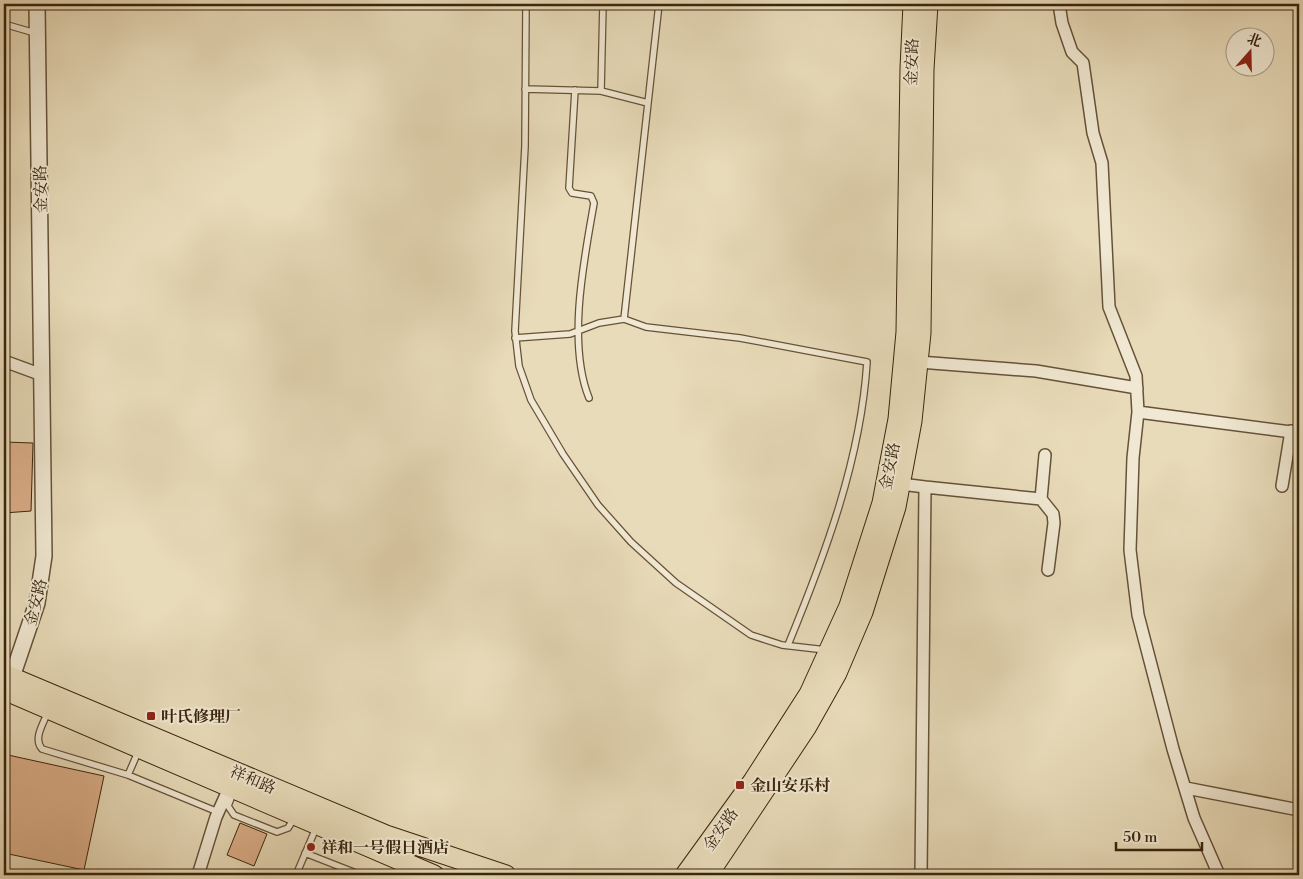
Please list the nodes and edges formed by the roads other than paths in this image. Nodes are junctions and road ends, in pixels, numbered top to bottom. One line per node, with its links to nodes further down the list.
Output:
1 (37, 4): 9 (street, 金安路)
2 (526, 4): 10 (lane)
3 (603, 4): 12 (lane)
4 (659, 4): 13 (lane)
5 (913, 4): 31 (highway, 金安路)
6 (928, 4): 18 (highway, 金安路)
7 (1059, 4): 20 (street)
8 (4, 24): 9 (lane)
9 (38, 33): 19 (street, 金安路)
10 (525, 89): 11 (lane); 16 (lane)
11 (575, 90): 12 (lane); 15 (lane)
12 (601, 91): 13 (lane)
13 (648, 103): 14 (lane)
14 (624, 319): 15 (lane); 30 (lane)
15 (580, 330): 16 (lane); 21 (lane)
16 (516, 338): 30 (lane)
17 (4, 361): 19 (street)
18 (919, 362): 20 (street); 25 (highway, 金安路)
19 (42, 375): 32 (street, 金安路)
20 (1137, 388): 22 (street)
21 (589, 398)
22 (1138, 412): 23 (street); 37 (street)
23 (1295, 432): 26 (street)
24 (1045, 455): 28 (street)
25 (901, 484): 27 (street); 49 (highway, 金安路)
26 (1282, 486)
27 (925, 487): 28 (street); 50 (street)
28 (1041, 499): 29 (street)
29 (1048, 570)
30 (788, 645): 31 (lane)
31 (831, 651): 48 (highway, 金安路)
32 (7, 680): 33 (highway, 祥和路); 47 (highway, 祥和路)
33 (49, 709): 34 (highway, 祥和路); 35 (lane)
34 (140, 748): 35 (lane); 36 (highway, 祥和路)
35 (128, 775): 39 (lane)
36 (232, 787): 39 (street); 40 (highway, 祥和路); 40 (lane)
37 (1186, 788): 38 (street); 51 (street)
38 (1299, 810)
39 (218, 812): 43 (street)
40 (297, 815): 41 (highway, 祥和路)
41 (318, 824): 42 (lane); 46 (highway, 祥和路)
42 (305, 853): 44 (lane); 45 (lane)
43 (198, 875)
44 (296, 875)
45 (361, 875)
46 (434, 875)
47 (506, 875)
48 (685, 875)
49 (708, 875)
50 (921, 875)
51 (1220, 875)

